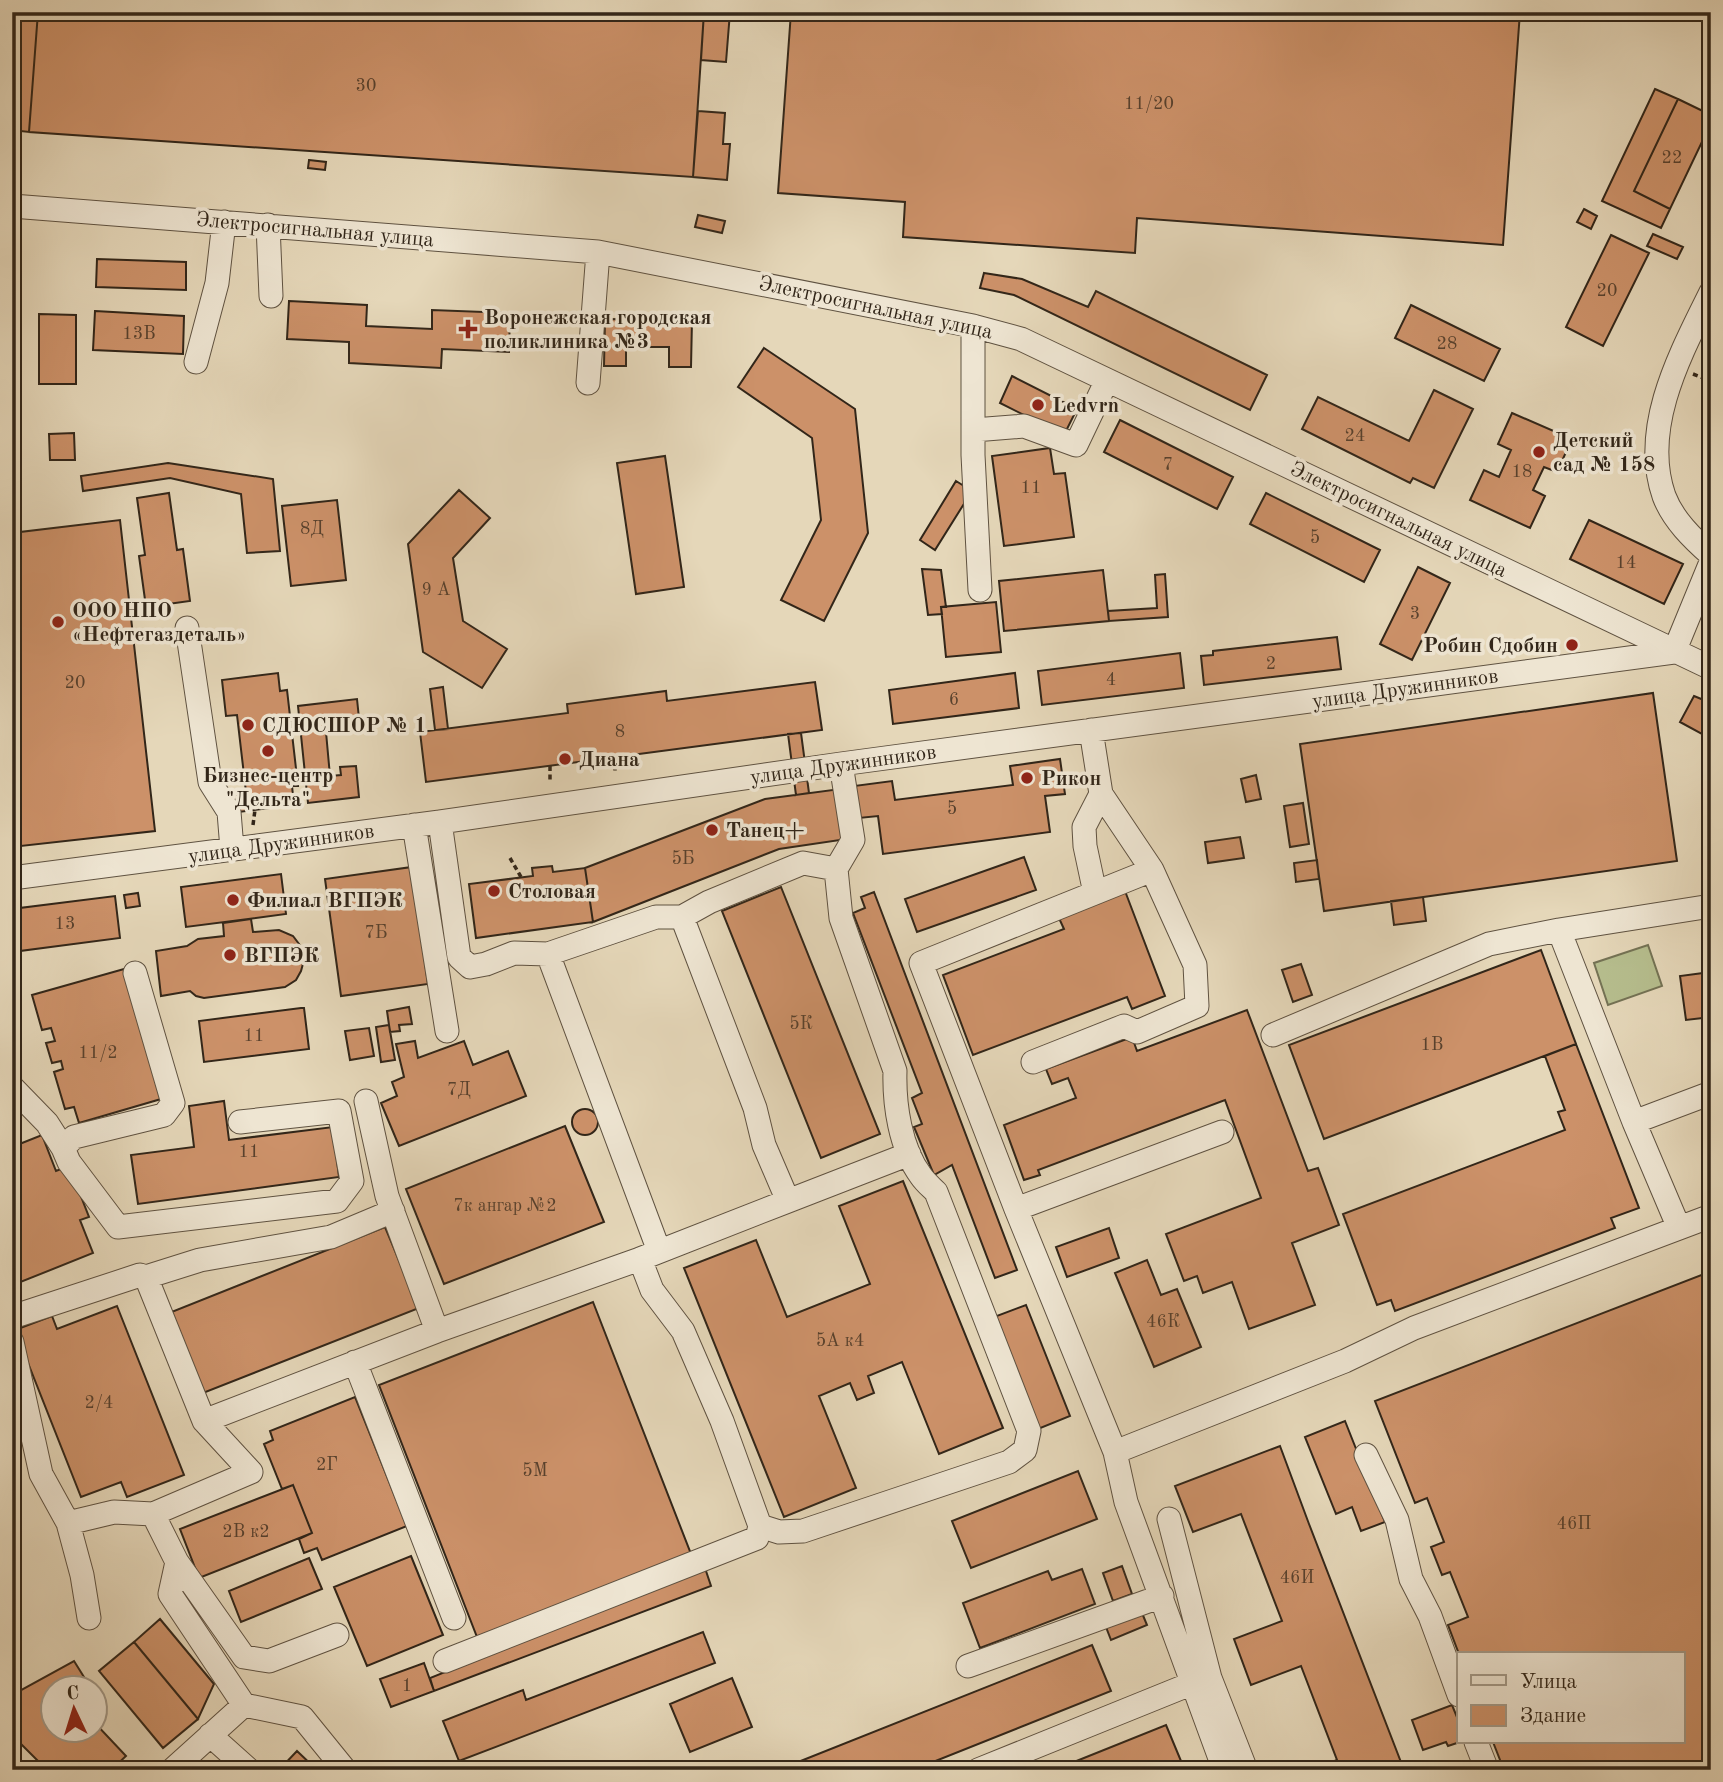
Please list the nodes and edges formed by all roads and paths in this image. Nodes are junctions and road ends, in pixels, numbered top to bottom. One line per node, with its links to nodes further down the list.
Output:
1 (12, 206): 2 (street, Электросигнальная улица)
2 (224, 222): 3 (street, Электросигнальная улица); 8 (street)
3 (268, 225): 4 (street, Электросигнальная улица); 6 (street)
4 (598, 252): 7 (street, Электросигнальная улица); 10 (street)
5 (1711, 292): 12 (street)
6 (271, 296)
7 (973, 326): 9 (street, Электросигнальная улица); 11 (street)
8 (195, 362)
9 (1107, 380): 11 (street); 16 (street, Электросигнальная улица)
10 (588, 383)
11 (974, 430): 14 (street)
12 (1711, 555)
13 (1711, 562): 16 (street)
14 (980, 590)
15 (187, 628): 31 (street)
16 (1674, 652): 17 (street, Электросигнальная улица); 18 (street, улица Дружинников)
17 (1711, 668)
18 (1091, 730): 21 (street, улица Дружинников); 26 (street)
19 (632, 755): 23 (path)
20 (615, 757): 24 (path)
21 (841, 764): 28 (street, улица Дружинников); 33 (street)
22 (550, 766): 25 (path)
23 (633, 770)
24 (615, 773)
25 (550, 782)
26 (1101, 794): 34 (street); 37 (street)
27 (256, 810): 29 (path)
28 (440, 822): 30 (street, улица Дружинников); 41 (street)
29 (253, 825)
30 (414, 825): 31 (street, улица Дружинников); 43 (street)
31 (232, 849): 36 (street, улица Дружинников)
32 (510, 858): 35 (path)
33 (836, 869): 39 (street); 53 (street)
34 (1152, 870): 37 (street); 45 (street)
35 (521, 877)
36 (12, 878)
37 (1095, 893): 55 (street)
38 (1711, 906): 40 (street)
39 (682, 917): 41 (street); 54 (street)
40 (1559, 930): 44 (street); 50 (street)
41 (548, 954): 59 (street)
42 (135, 973): 52 (street)
43 (447, 1031)
44 (1273, 1035)
45 (1033, 1062)
46 (12, 1087): 52 (street)
47 (1711, 1093): 50 (street)
48 (366, 1101): 56 (street)
49 (240, 1122): 52 (street)
50 (1634, 1122): 58 (street)
51 (1222, 1132): 55 (street)
52 (63, 1148)
53 (909, 1154): 54 (street); 71 (street)
54 (788, 1201): 59 (street)
55 (1016, 1209): 66 (street)
56 (393, 1212): 60 (street); 62 (street)
57 (1711, 1216): 58 (street)
58 (1679, 1228): 66 (street)
59 (649, 1255): 62 (street); 71 (street)
60 (146, 1277): 61 (street); 65 (street)
61 (12, 1317)
62 (437, 1331): 64 (street)
63 (12, 1342): 70 (street)
64 (355, 1362): 65 (street); 75 (street)
65 (204, 1421): 68 (street)
66 (1115, 1452): 73 (street)
67 (1366, 1455): 80 (street)
68 (153, 1514): 70 (street); 72 (street)
69 (1169, 1520): 89 (street)
70 (68, 1523): 74 (street)
71 (760, 1526): 77 (street)
72 (177, 1562): 76 (street); 81 (street)
73 (1162, 1596): 78 (street); 79 (street)
74 (89, 1618)
75 (454, 1618)
76 (337, 1635)
77 (445, 1661)
78 (968, 1666)
79 (1193, 1683): 84 (street); 88 (street)
80 (1457, 1690)
81 (244, 1705): 82 (street); 87 (street)
82 (210, 1735): 85 (street); 86 (street)
83 (1477, 1744): 90 (street)
84 (1221, 1761)
85 (172, 1770)
86 (249, 1770)
87 (345, 1770)
88 (978, 1770)
89 (1246, 1770)
90 (1487, 1770)

